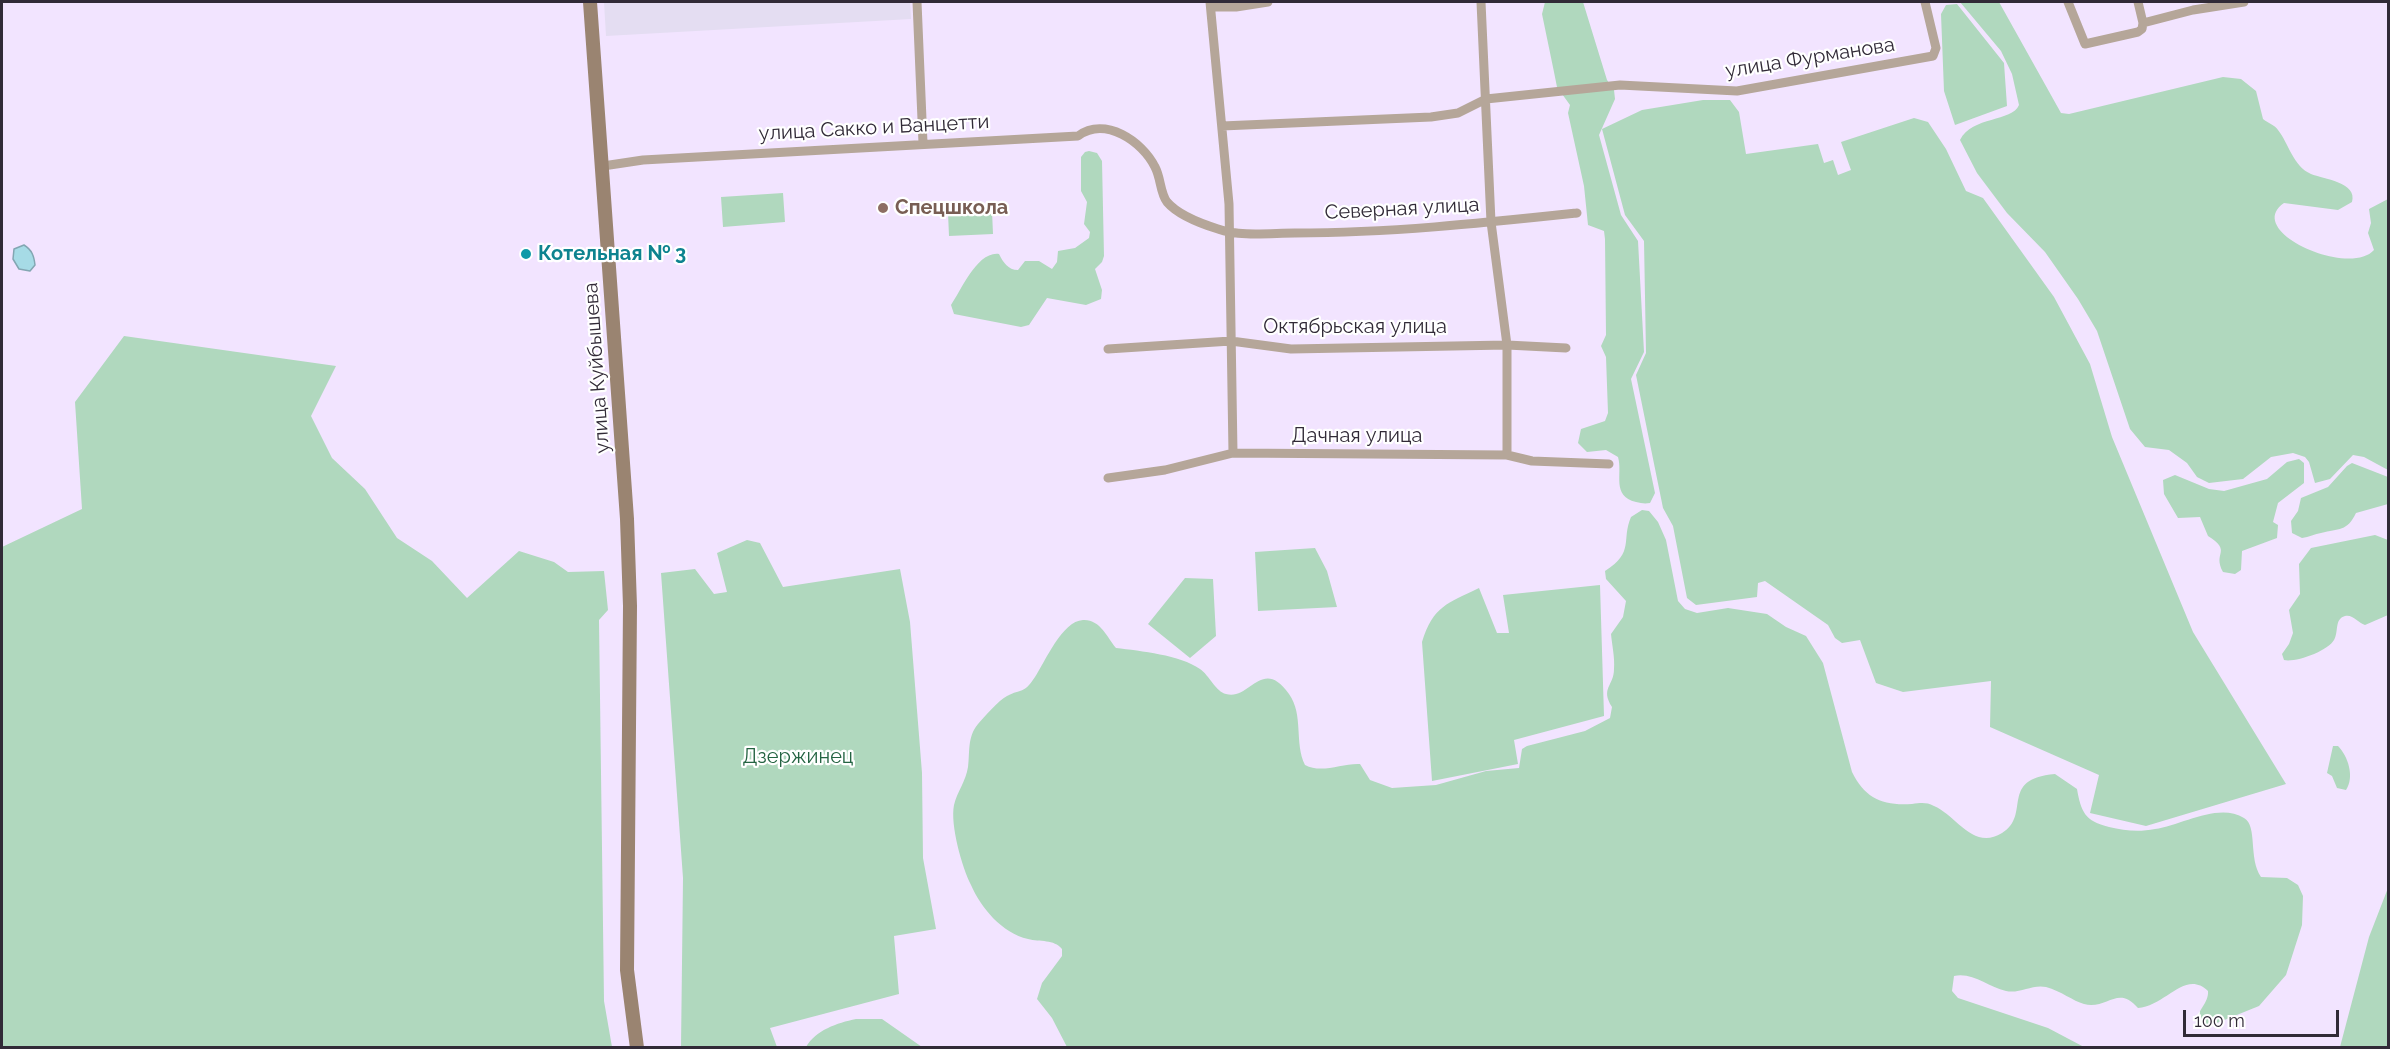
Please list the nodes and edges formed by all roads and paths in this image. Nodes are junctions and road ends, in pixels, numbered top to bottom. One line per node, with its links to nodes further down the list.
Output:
1 (590, 2): 14 (main road, улица Куйбышева)
2 (917, 2): 13 (street)
3 (1268, 2): 9 (street)
4 (1481, 2): 11 (street)
5 (1925, 2): 11 (street, улица Фурманова)
6 (2068, 2): 10 (street)
7 (2138, 2): 10 (street)
8 (2244, 2): 10 (street)
9 (1210, 4): 12 (street)
10 (2143, 23)
11 (1485, 99): 12 (street); 16 (street)
12 (1222, 126): 17 (street)
13 (923, 143): 14 (street, улица Сакко и Ванцетти); 17 (street, улица Сакко и Ванцетти)
14 (603, 166): 26 (main road, улица Куйбышева)
15 (1577, 213): 16 (street, Северная улица)
16 (1491, 222): 17 (street, Северная улица); 19 (street)
17 (1228, 232): 18 (street)
18 (1231, 341): 19 (street, Октябрьская улица); 21 (street, Октябрьская улица); 22 (street)
19 (1507, 345): 20 (street, Октябрьская улица); 23 (street)
20 (1566, 348)
21 (1108, 349)
22 (1233, 453): 23 (street, Дачная улица); 25 (street, Дачная улица)
23 (1507, 455): 24 (street, Дачная улица)
24 (1609, 464)
25 (1108, 478)
26 (637, 1047)

